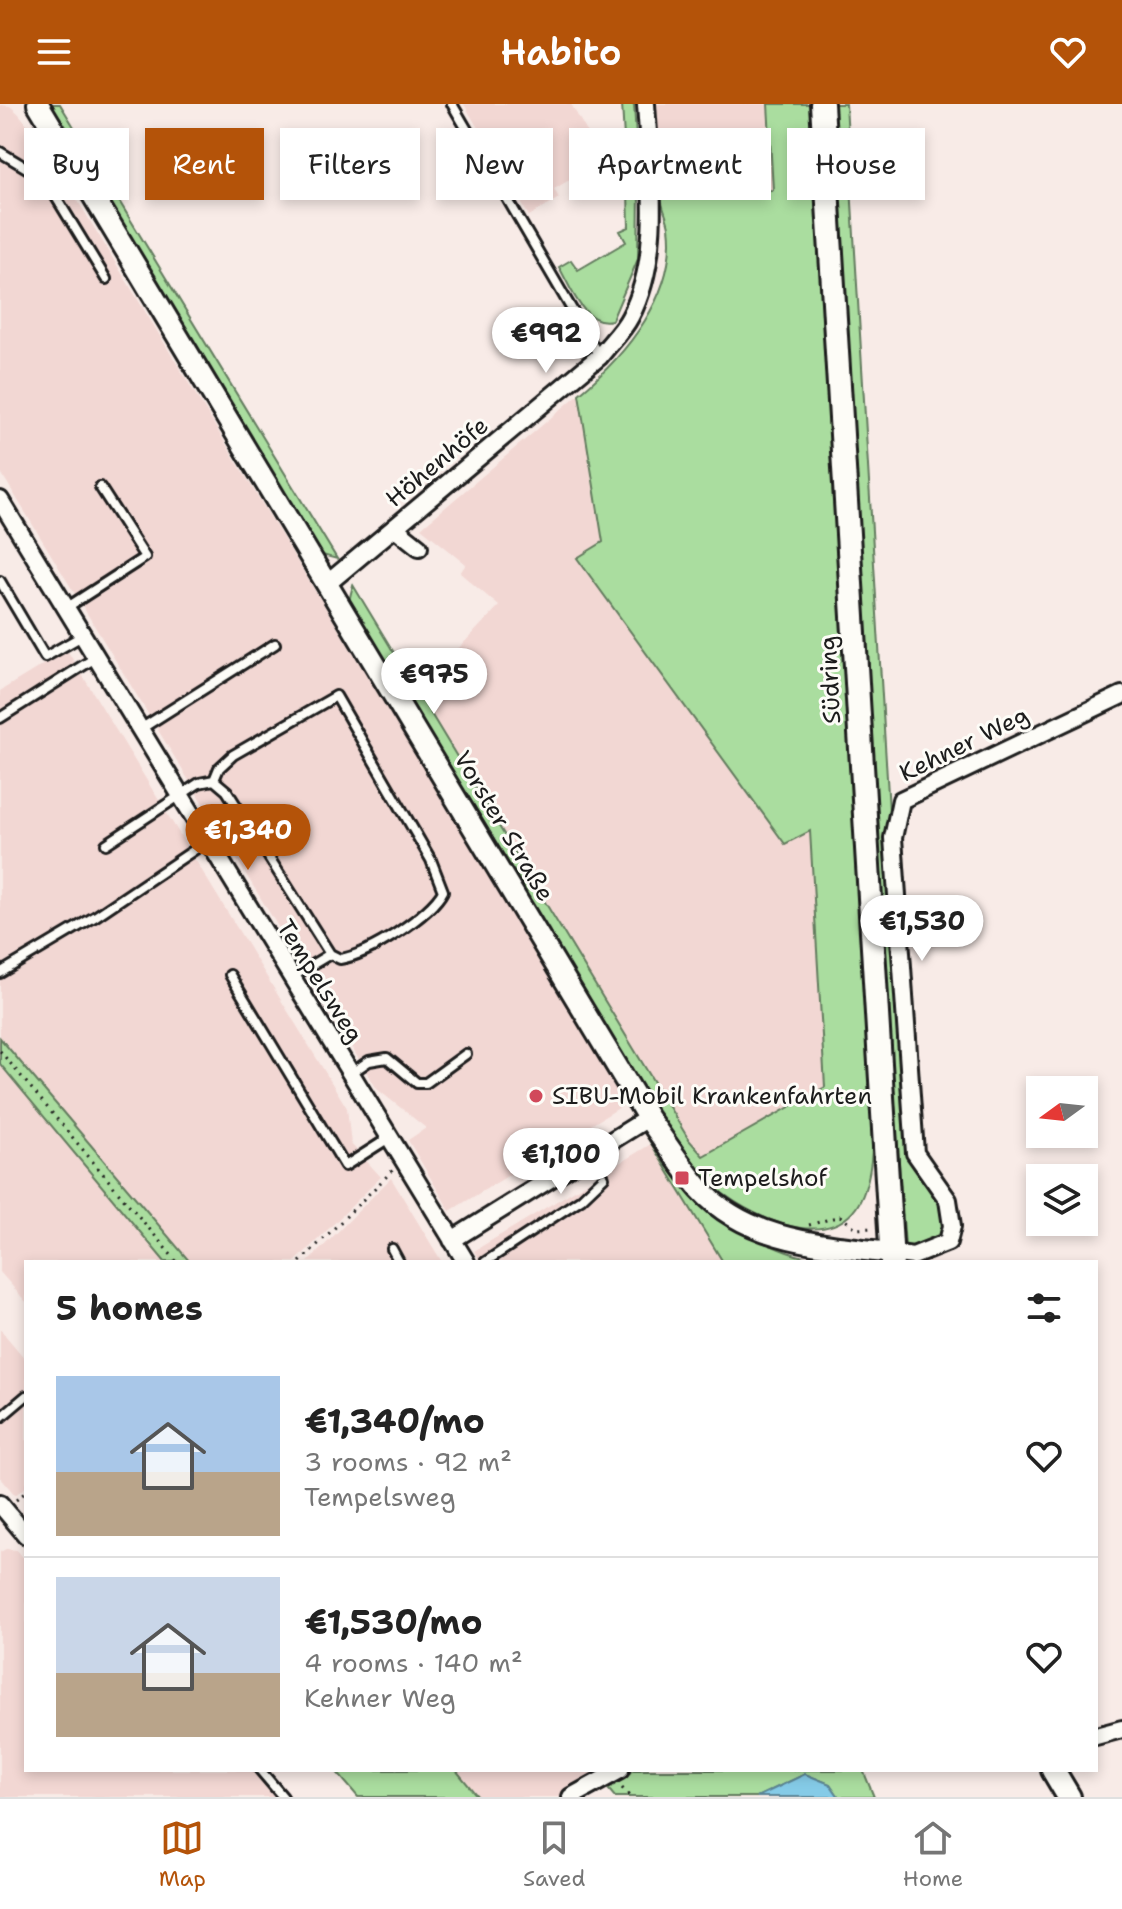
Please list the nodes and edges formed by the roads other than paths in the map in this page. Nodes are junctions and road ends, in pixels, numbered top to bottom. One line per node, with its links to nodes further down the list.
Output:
1 (38, 104): 13 (street, Vorster Straße)
2 (452, 104): 7 (lane)
3 (646, 104): 7 (street, Höhenhöfe)
4 (822, 104): 36 (main road, Südring)
5 (0, 152): 6 (lane)
6 (106, 279)
7 (600, 356): 10 (street, Höhenhöfe)
8 (100, 487): 14 (lane)
9 (3, 511): 14 (street, Tempelsweg)
10 (395, 528): 11 (street, Höhenhöfe); 13 (street, Höhenhöfe)
11 (419, 547)
12 (0, 581): 15 (lane)
13 (328, 583): 31 (street, Vorster Straße)
14 (66, 609): 15 (street, Tempelsweg)
15 (82, 636): 17 (street, Tempelsweg)
16 (275, 644): 20 (lane)
17 (95, 658): 19 (lane); 20 (street, Tempelsweg)
18 (1122, 695): 36 (street, Kehner Weg)
19 (0, 718)
20 (139, 730): 22 (street, Tempelsweg)
21 (214, 780): 22 (lane); 25 (lane); 25 (lane)
22 (179, 797): 23 (street, Tempelsweg); 24 (lane)
23 (206, 842): 26 (lane); 28 (street, Tempelsweg)
24 (106, 844)
25 (330, 954): 28 (lane)
26 (0, 973)
27 (230, 975): 32 (lane)
28 (290, 978): 30 (street, Tempelsweg)
29 (466, 1054): 30 (lane)
30 (349, 1074): 32 (street, Tempelsweg)
31 (648, 1118): 34 (street); 36 (street, Vorster Straße)
32 (389, 1138): 34 (street, Tempelsweg)
33 (604, 1177): 39 (lane)
34 (452, 1240): 38 (street, Tempelsweg)
35 (392, 1249): 37 (lane)
36 (891, 1258)
37 (398, 1260)
38 (462, 1260)
39 (488, 1260)
40 (24, 1398): 41 (lane)
41 (0, 1418)
42 (0, 1504): 43 (street)
43 (24, 1533)
44 (1122, 1729): 45 (street)
45 (1098, 1735)
46 (262, 1772): 49 (lane)
47 (616, 1772): 50 (street)
48 (1054, 1772): 51 (main road)
49 (283, 1797)
50 (571, 1797)
51 (1069, 1797)

